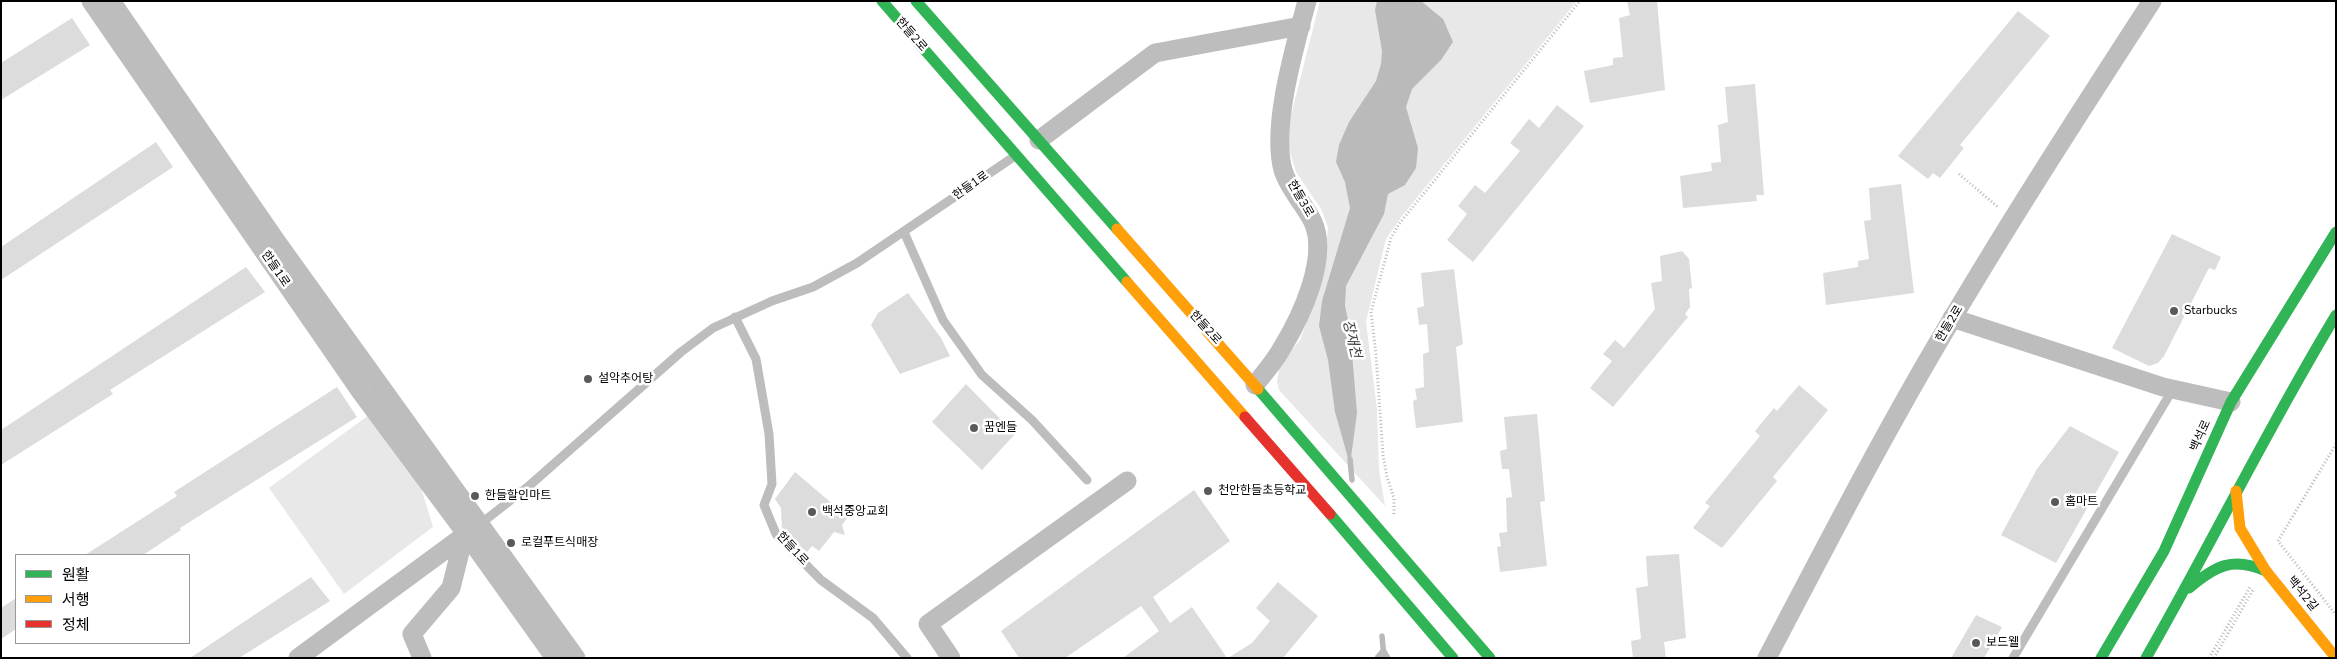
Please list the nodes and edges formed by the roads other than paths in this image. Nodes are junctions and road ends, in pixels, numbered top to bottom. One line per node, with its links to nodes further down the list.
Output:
1 (92, 1): 20 (street, 한들1로)
2 (111, 1): 20 (street, 한들1로)
3 (882, 1): 8 (street, 한들2로)
4 (916, 1): 8 (street, 한들2로)
5 (1307, 1): 7 (street, 한들3로)
6 (2152, 1): 13 (street, 한들2로)
7 (1301, 26): 8 (street); 14 (street, 한들3로)
8 (1028, 148): 9 (lane, 한들1로); 14 (street, 한들2로); 29 (street, 한들2로)
9 (904, 232): 12 (lane, 한들1로); 17 (lane)
10 (2336, 232): 16 (street, 백석로)
11 (2336, 316): 19 (street)
12 (735, 317): 20 (lane, 한들1로); 27 (lane, 한들1로)
13 (1952, 318): 15 (street); 31 (street, 한들2로)
14 (1255, 385): 30 (street, 한들2로)
15 (2173, 389): 16 (street); 32 (lane)
16 (2231, 402): 33 (street, 백석로)
17 (1087, 480)
18 (1127, 481): 28 (street)
19 (2236, 491): 21 (street, 백석2길); 22 (street)
20 (472, 528): 23 (street); 24 (street); 25 (street, 한들1로); 26 (street, 한들1로)
21 (2266, 571): 22 (street); 35 (street, 백석2길)
22 (2181, 596): 34 (street)
23 (298, 658)
24 (422, 658)
25 (554, 658)
26 (576, 658)
27 (907, 658)
28 (951, 658)
29 (1453, 658)
30 (1490, 658)
31 (1767, 658)
32 (2013, 658)
33 (2101, 658)
34 (2146, 658)
35 (2336, 658)

